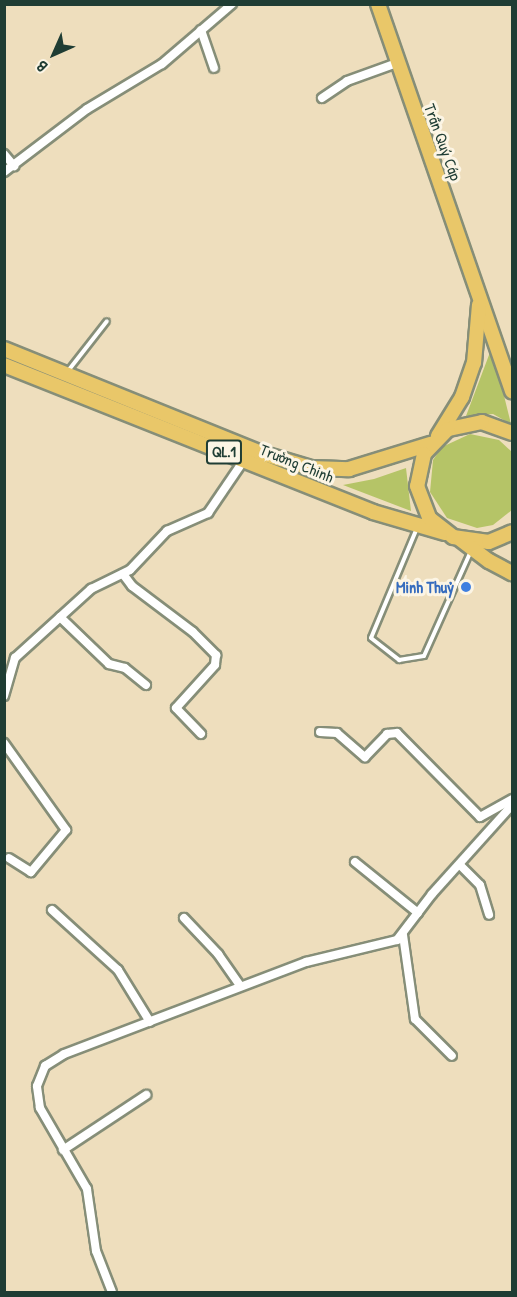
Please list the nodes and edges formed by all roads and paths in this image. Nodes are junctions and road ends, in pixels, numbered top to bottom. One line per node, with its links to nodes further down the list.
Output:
1 (232, 4): 3 (street)
2 (378, 4): 4 (main road, Trần Quý Cáp)
3 (201, 30): 5 (street); 8 (street)
4 (398, 63): 6 (street); 10 (main road, Trần Quý Cáp)
5 (214, 68)
6 (322, 98)
7 (4, 154): 8 (street)
8 (14, 166): 9 (street)
9 (4, 172)
10 (479, 291): 15 (main road, Trần Quý Cáp); 17 (main road, Trần Quý Cáp)
11 (107, 321): 14 (lane)
12 (4, 349): 14 (main road, Trường Chinh / QL.1)
13 (4, 365): 18 (main road, Trường Chinh / QL.1)
14 (65, 374): 17 (main road, Trường Chinh / QL.1)
15 (513, 391)
16 (513, 433): 17 (main road, QL.1)
17 (434, 440): 21 (main road, QL.1)
18 (244, 460): 19 (main road, Trường Chinh / QL.1); 24 (street)
19 (418, 526): 21 (main road, Trường Chinh / QL.1); 22 (lane)
20 (513, 532): 22 (main road, QL.1)
21 (446, 533): 22 (main road, QL.1)
22 (466, 545): 23 (main road, QL.1)
23 (513, 573)
24 (123, 574): 25 (street); 29 (street)
25 (60, 617): 26 (street); 27 (street)
26 (146, 685)
27 (4, 696)
28 (320, 732): 31 (street)
29 (201, 734)
30 (4, 743): 34 (street)
31 (513, 799)
32 (513, 805): 33 (street)
33 (509, 815): 36 (street)
34 (9, 858)
35 (355, 862): 38 (street)
36 (460, 865): 38 (street); 39 (street)
37 (52, 910): 43 (street)
38 (418, 914): 41 (street)
39 (489, 915)
40 (184, 918): 42 (street)
41 (403, 935): 42 (street); 44 (street)
42 (240, 986): 43 (street)
43 (150, 1022): 46 (street)
44 (452, 1056)
45 (146, 1095): 46 (street)
46 (63, 1150): 47 (street)
47 (112, 1293)

